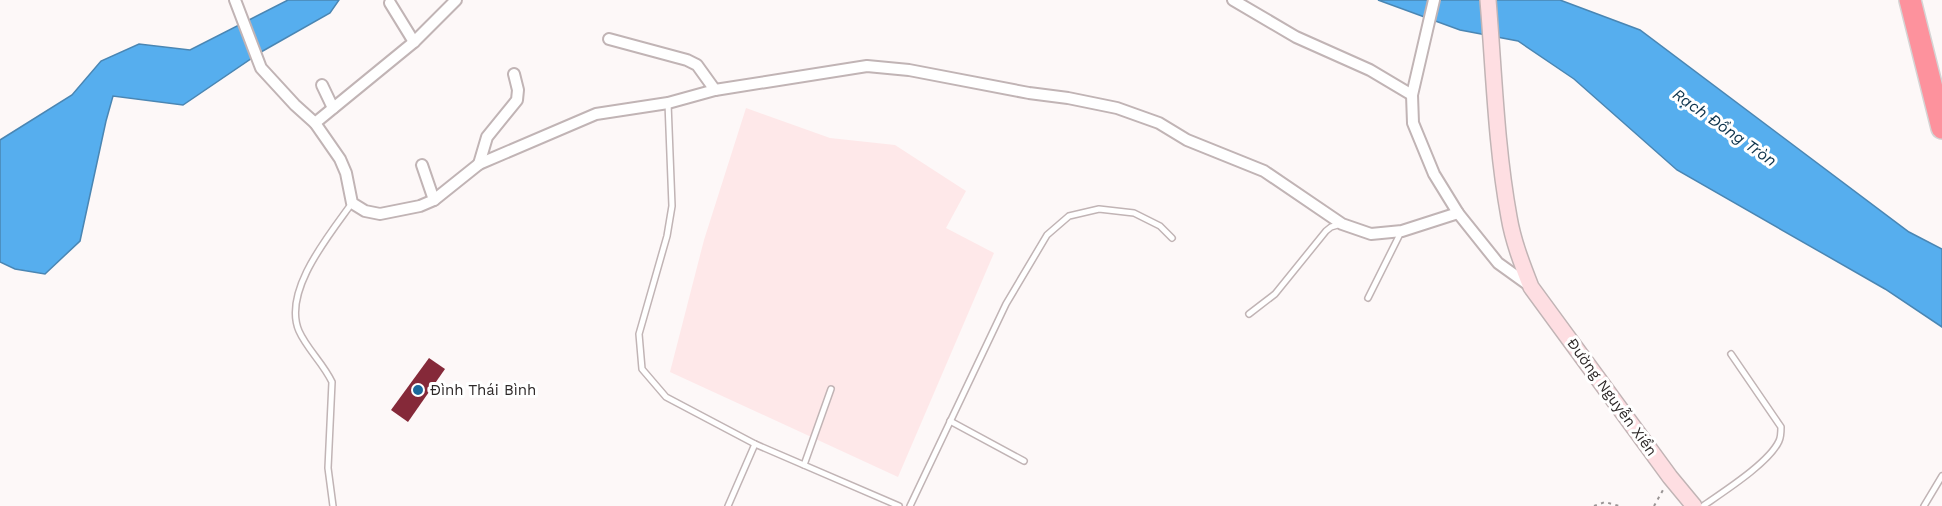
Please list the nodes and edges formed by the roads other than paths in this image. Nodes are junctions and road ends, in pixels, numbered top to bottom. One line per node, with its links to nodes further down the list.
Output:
1 (235, 0): 16 (street)
2 (456, 0): 9 (street)
3 (1233, 0): 13 (street)
4 (1434, 0): 13 (street, Đường Nguyễn Xiển)
5 (1488, 0): 26 (main road, Đường Nguyễn Xiển)
6 (1910, 0): 17 (highway)
7 (390, 3): 9 (street)
8 (609, 39): 12 (street)
9 (414, 42): 15 (street)
10 (514, 74): 18 (street)
11 (322, 85): 15 (street)
12 (715, 90): 14 (street); 23 (street)
13 (1412, 95): 22 (street, Đường Nguyễn Xiển)
14 (668, 103): 18 (street); 32 (lane)
15 (333, 108): 16 (street)
16 (315, 123): 21 (street)
17 (1942, 128)
18 (479, 164): 20 (street)
19 (422, 165): 20 (street)
20 (434, 200): 21 (street)
21 (352, 202): 36 (lane)
22 (1458, 213): 24 (street); 26 (street, Đường Nguyễn Xiển)
23 (1342, 224): 24 (street); 28 (lane)
24 (1402, 231): 27 (lane)
25 (1172, 238): 31 (lane)
26 (1531, 287): 40 (main road, Đường Nguyễn Xiển)
27 (1368, 298)
28 (1249, 314)
29 (1731, 354): 41 (lane)
30 (831, 389): 34 (lane)
31 (950, 421): 33 (lane); 39 (lane)
32 (755, 444): 34 (lane); 37 (lane)
33 (1024, 461)
34 (804, 465): 38 (lane)
35 (1942, 476): 42 (lane)
36 (333, 506)
37 (728, 506)
38 (899, 506)
39 (910, 506)
40 (1694, 506)
41 (1703, 506)
42 (1924, 506)

